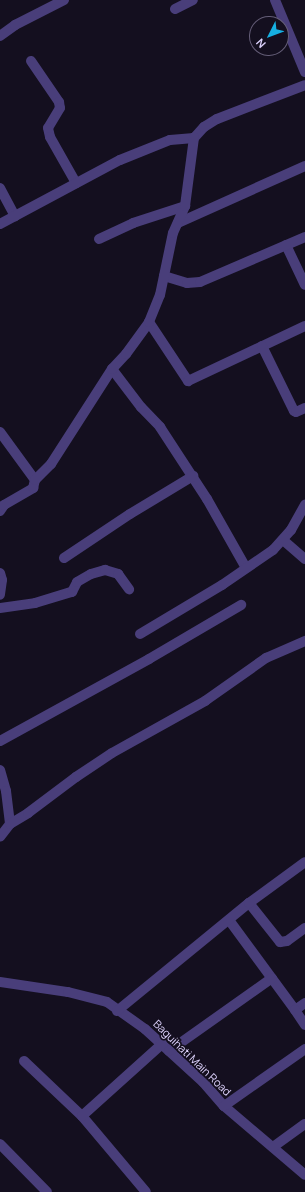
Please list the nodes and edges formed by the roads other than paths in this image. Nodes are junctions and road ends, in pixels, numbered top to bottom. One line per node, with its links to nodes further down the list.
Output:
1 (64, 0): 5 (street)
2 (193, 0): 4 (street)
3 (275, 0): 7 (street)
4 (175, 9)
5 (0, 36)
6 (31, 61): 11 (street)
7 (305, 72)
8 (305, 85): 9 (street)
9 (194, 138): 11 (street); 13 (street)
10 (305, 166): 15 (street)
11 (76, 184): 14 (street)
12 (0, 188): 14 (street)
13 (185, 206): 15 (street); 18 (street)
14 (15, 216): 16 (street)
15 (178, 223): 20 (street)
16 (0, 224)
17 (305, 237): 19 (street)
18 (99, 239)
19 (286, 245): 20 (street); 21 (street)
20 (164, 276): 22 (street)
21 (305, 285)
22 (149, 322): 24 (street); 25 (street)
23 (305, 326): 24 (street)
24 (262, 346): 26 (street)
25 (112, 369): 28 (street); 29 (street)
26 (305, 408)
27 (0, 432): 29 (street)
28 (192, 476): 33 (street); 35 (street)
29 (35, 480): 31 (street)
30 (305, 505): 32 (street)
31 (0, 511)
32 (283, 540): 34 (street); 35 (street)
33 (64, 558)
34 (305, 559)
35 (246, 568): 41 (street)
36 (0, 573): 38 (street)
37 (129, 589): 40 (street)
38 (0, 595)
39 (240, 605): 43 (street)
40 (0, 608)
41 (140, 634)
42 (305, 642): 45 (street)
43 (0, 741)
44 (0, 770): 45 (street)
45 (10, 824): 46 (street)
46 (0, 837)
47 (305, 862): 48 (street)
48 (249, 903): 49 (street); 50 (street)
49 (229, 920): 51 (street); 55 (street)
50 (305, 928)
51 (272, 978): 54 (street); 57 (street)
52 (0, 982): 55 (street, Baguihati Main Road)
53 (305, 1002): 54 (street)
54 (295, 1010): 56 (street)
55 (116, 1011): 57 (street, Baguihati Main Road)
56 (305, 1024)
57 (166, 1048): 60 (street, Baguihati Main Road); 61 (street)
58 (305, 1049): 60 (street)
59 (24, 1061): 61 (street)
60 (224, 1106): 63 (street, Baguihati Main Road)
61 (82, 1116): 67 (street)
62 (305, 1124): 63 (street)
63 (273, 1147): 65 (street, Baguihati Main Road)
64 (2, 1149): 66 (street)
65 (305, 1175)
66 (47, 1192)
67 (146, 1192)

